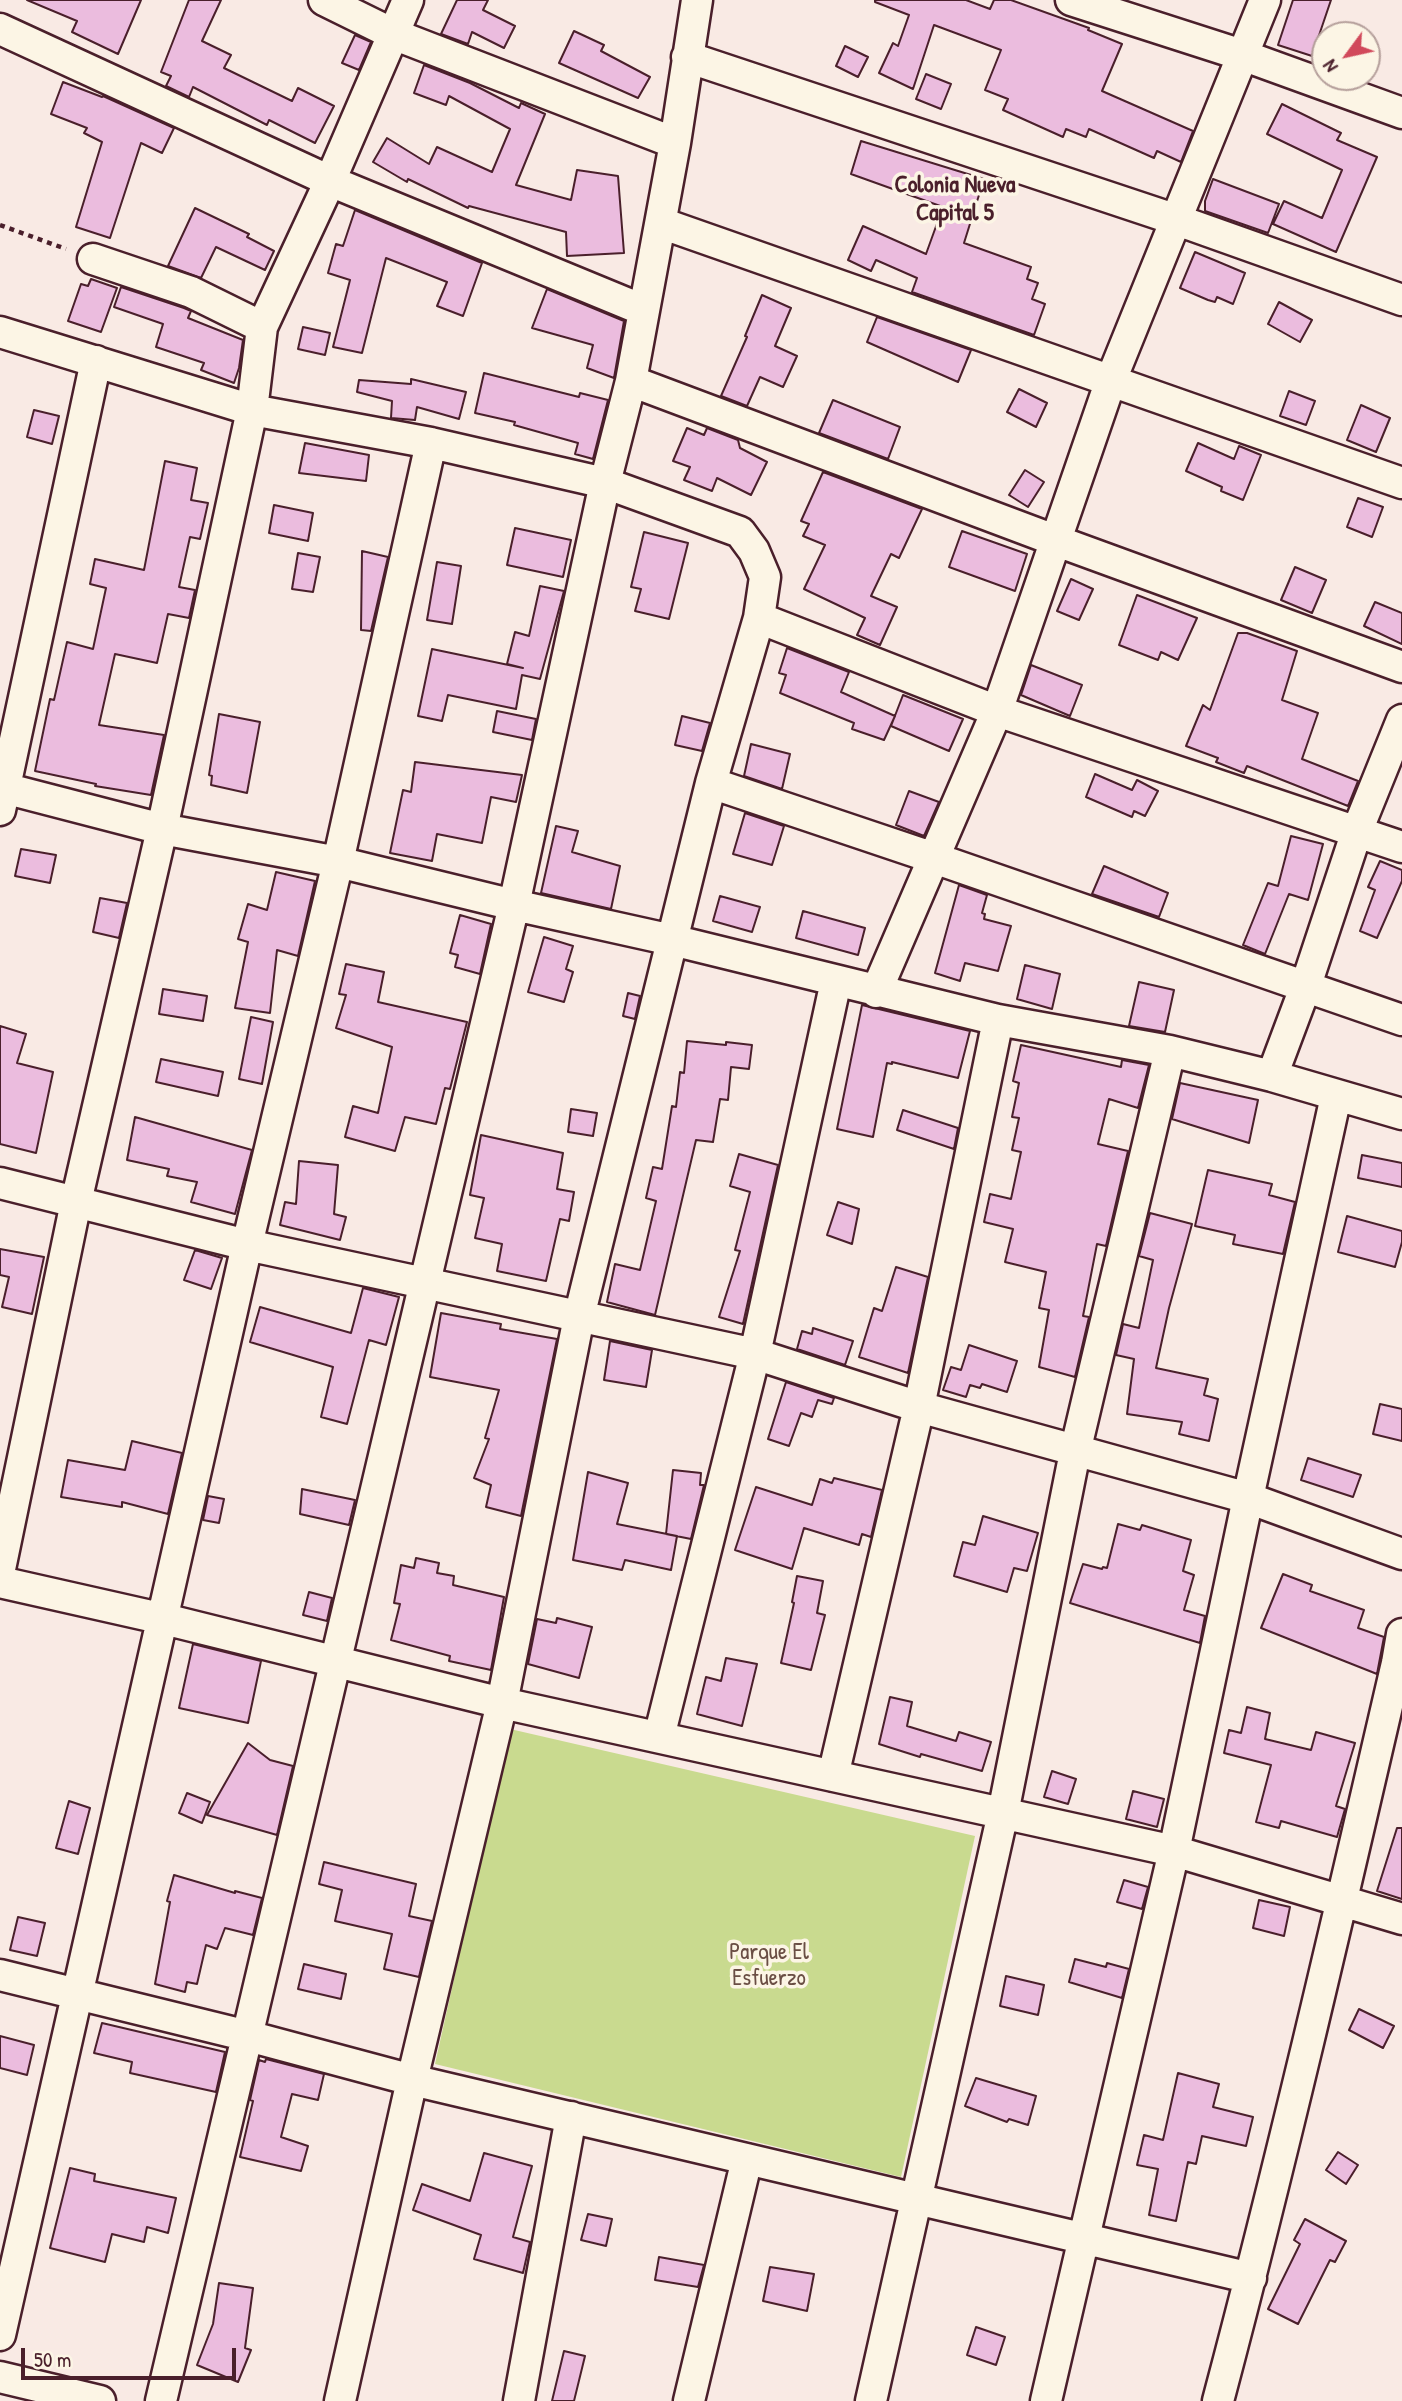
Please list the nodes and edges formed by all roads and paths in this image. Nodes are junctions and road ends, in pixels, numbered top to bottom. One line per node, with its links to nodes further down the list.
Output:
1 (324, 0): 7 (street)
2 (408, 0): 7 (street)
3 (697, 0): 9 (street)
4 (1071, 0): 8 (street)
5 (1265, 0): 8 (street)
6 (0, 29): 12 (street)
7 (393, 34): 11 (street); 12 (street)
8 (1242, 55): 10 (street); 13 (street)
9 (688, 57): 11 (street); 13 (street)
10 (1402, 113)
11 (675, 142): 14 (street)
12 (330, 181): 18 (street); 19 (street)
13 (1177, 220): 17 (street); 22 (street)
14 (661, 223): 18 (street); 22 (street)
15 (0, 225): 16 (path)
16 (93, 259): 19 (street)
17 (1402, 300)
18 (643, 310): 23 (street)
19 (262, 327): 24 (street)
20 (0, 332): 21 (street)
21 (96, 361): 24 (street); 34 (street)
22 (1111, 380): 27 (street); 28 (street)
23 (631, 382): 26 (street); 28 (street)
24 (252, 410): 25 (street); 35 (street)
25 (431, 443): 26 (street); 39 (street)
26 (605, 483): 29 (street); 40 (street)
27 (1402, 483)
28 (1057, 541): 30 (street); 31 (street)
29 (759, 618): 31 (street); 33 (street)
30 (1402, 667)
31 (997, 710): 36 (street); 38 (street)
32 (1402, 720): 36 (street)
33 (711, 783): 38 (street); 41 (street)
34 (2, 795): 35 (street)
35 (162, 829): 39 (street); 52 (street)
36 (1357, 831): 37 (street); 43 (street)
37 (1402, 847)
38 (934, 858): 43 (street); 44 (street)
39 (338, 862): 40 (street); 53 (street)
40 (514, 905): 41 (street); 54 (street)
41 (671, 940): 42 (street); 55 (street)
42 (836, 981): 44 (street); 56 (street)
43 (1305, 988): 46 (street); 48 (street)
44 (876, 992): 45 (street)
45 (998, 1020): 47 (street); 57 (street)
46 (1402, 1020)
47 (1170, 1051): 48 (street); 58 (street)
48 (1272, 1076): 49 (street)
49 (1336, 1096): 50 (street); 59 (street)
50 (1402, 1114)
51 (0, 1183): 52 (street)
52 (76, 1202): 53 (street); 61 (street)
53 (247, 1245): 54 (street); 63 (street)
54 (424, 1283): 55 (street); 65 (street)
55 (579, 1317): 56 (street); 67 (street)
56 (755, 1354): 57 (street); 68 (street)
57 (919, 1407): 58 (street); 69 (street)
58 (1075, 1452): 59 (street); 70 (street)
59 (1248, 1498): 60 (street); 71 (street)
60 (1402, 1554)
61 (0, 1569)
62 (0, 1582): 63 (street)
63 (164, 1619): 65 (street); 75 (street)
64 (1402, 1634): 66 (street)
65 (337, 1662): 67 (street); 76 (street)
66 (1400, 1664): 72 (street)
67 (502, 1703): 68 (street); 77 (street)
68 (659, 1737): 69 (street)
69 (833, 1776): 70 (street)
70 (1003, 1813): 71 (street); 80 (street)
71 (1174, 1852): 72 (street); 81 (street)
72 (1341, 1902): 73 (street); 82 (street)
73 (1402, 1919)
74 (0, 1975): 75 (street)
75 (78, 1994): 76 (street); 83 (street)
76 (247, 2036): 77 (street); 86 (street)
77 (412, 2080): 78 (street); 87 (street)
78 (571, 2117): 79 (street); 88 (street)
79 (747, 2159): 80 (street); 89 (street)
80 (917, 2199): 81 (street); 90 (street)
81 (1083, 2238): 82 (street); 91 (street)
82 (1251, 2278): 92 (street)
83 (0, 2335)
84 (0, 2377): 85 (street)
85 (100, 2401)
86 (161, 2401)
87 (340, 2401)
88 (519, 2401)
89 (690, 2401)
90 (871, 2401)
91 (1046, 2401)
92 (1218, 2401)

